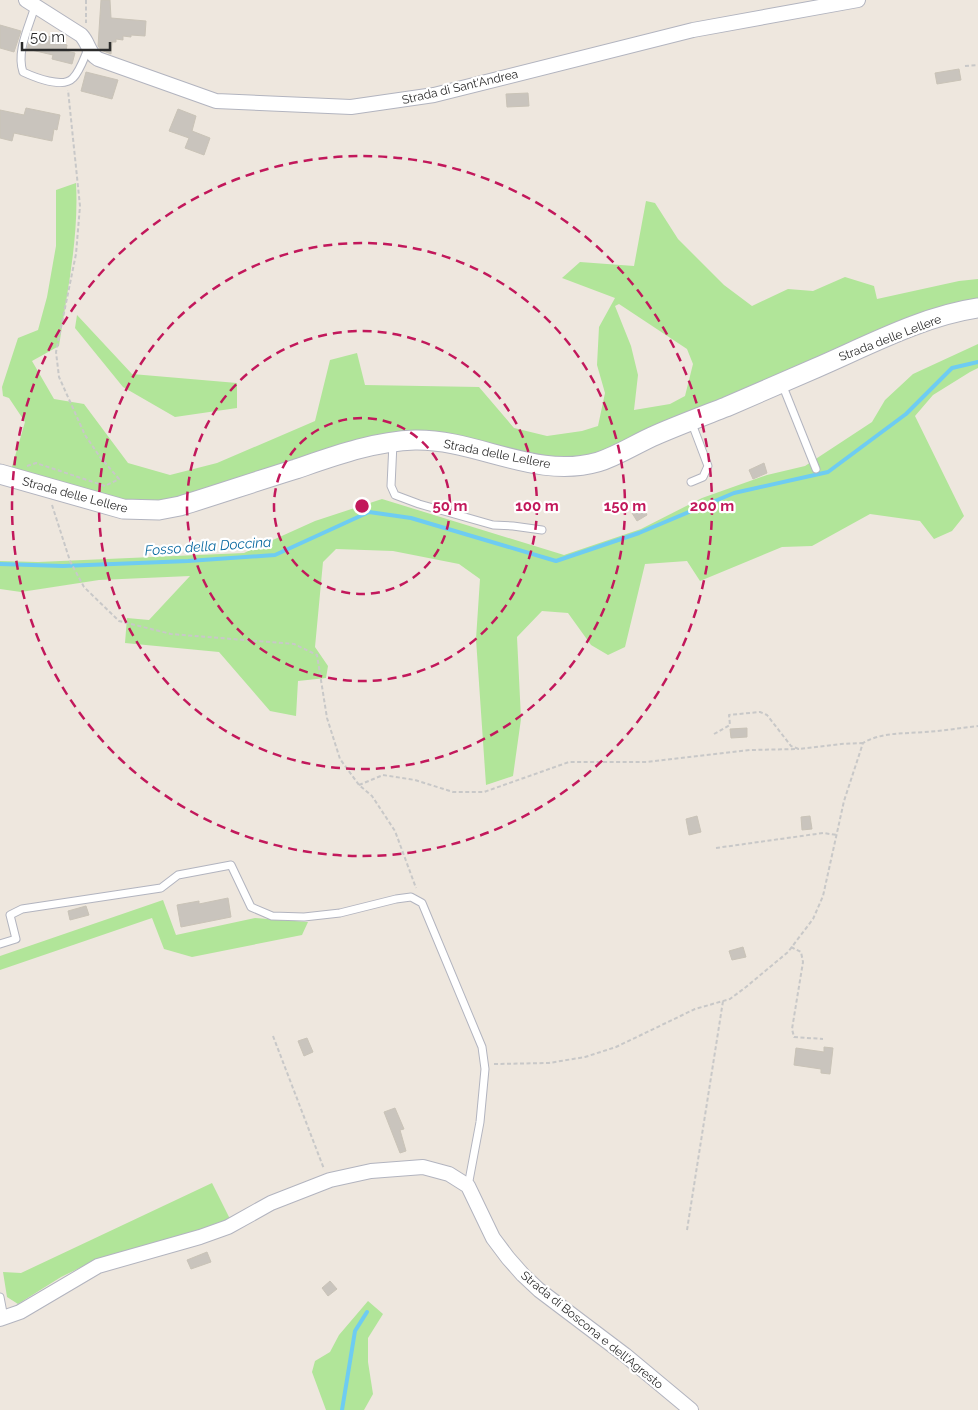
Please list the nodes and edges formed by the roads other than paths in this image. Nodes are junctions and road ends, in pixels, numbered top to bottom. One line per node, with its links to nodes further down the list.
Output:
1 (858, 0): 3 (street, Strada di Sant'Andrea)
2 (30, 3): 3 (street, Strada di Sant'Andrea); 3 (lane)
3 (86, 43)
4 (978, 308): 5 (street, Strada delle Lellere)
5 (781, 383): 6 (street, Strada delle Lellere); 8 (lane)
6 (691, 421): 7 (street, Strada delle Lellere); 10 (lane)
7 (393, 442): 9 (street, Strada delle Lellere); 11 (lane)
8 (816, 469)
9 (0, 474)
10 (691, 482)
11 (542, 530)
12 (0, 944): 13 (lane)
13 (468, 1186): 15 (street); 16 (street, Strada di Boscona e dell'Agresto)
14 (0, 1297): 15 (lane)
15 (2, 1318)
16 (691, 1410)

